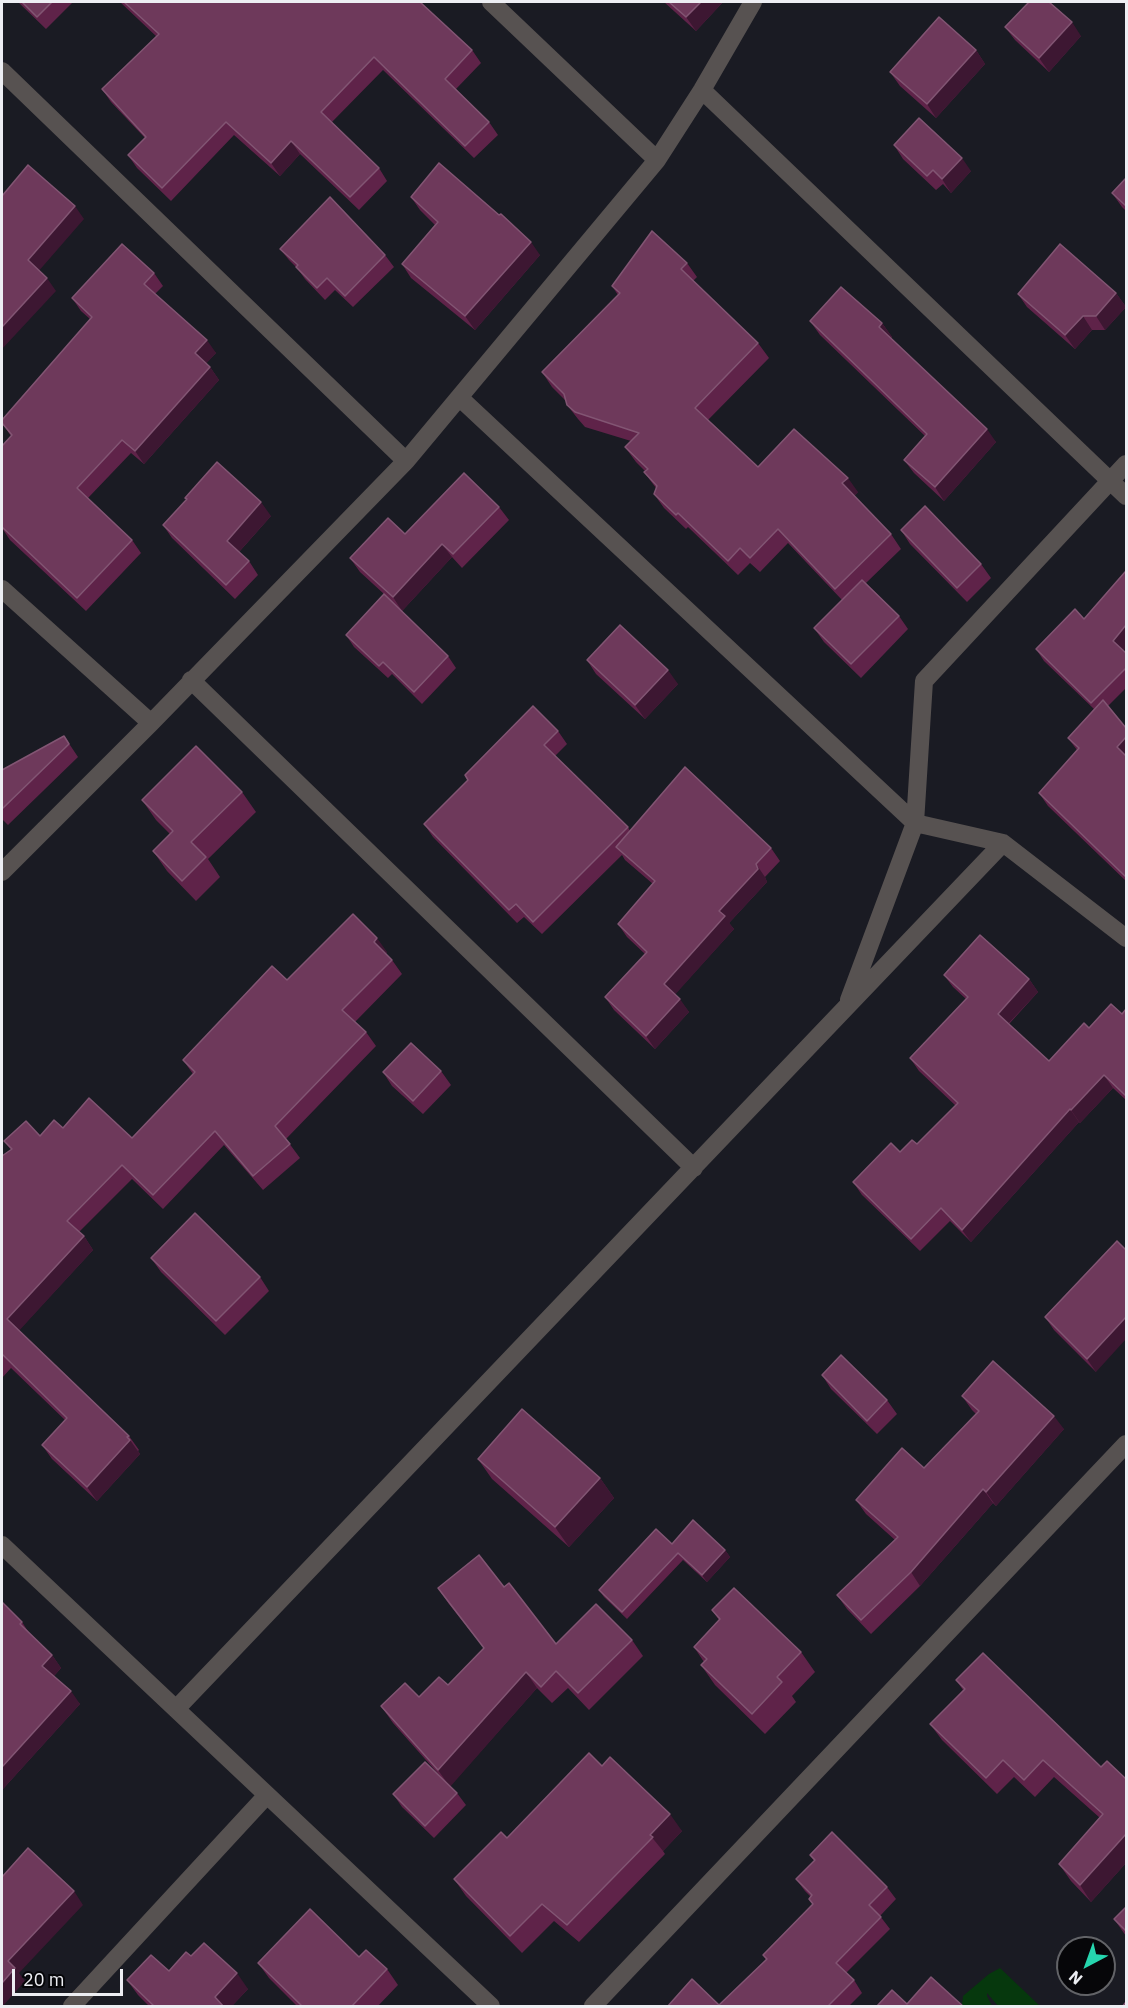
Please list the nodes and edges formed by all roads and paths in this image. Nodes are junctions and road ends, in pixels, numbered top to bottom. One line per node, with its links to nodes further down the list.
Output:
1 (491, 2): 5 (street)
2 (753, 2): 4 (street)
3 (2, 71): 7 (street)
4 (702, 90): 5 (street); 9 (street)
5 (657, 160): 6 (street)
6 (460, 398): 7 (street); 14 (street)
7 (406, 461): 12 (street)
8 (1126, 464): 9 (street)
9 (1111, 481): 10 (street); 14 (street)
10 (1126, 496)
11 (2, 589): 13 (street)
12 (191, 680): 13 (street); 19 (street)
13 (151, 723): 16 (street)
14 (915, 823): 15 (street); 18 (street)
15 (1003, 843): 17 (street); 18 (street)
16 (2, 872)
17 (1126, 938)
18 (846, 1008): 19 (street)
19 (694, 1167): 22 (street)
20 (1126, 1444): 26 (street)
21 (2, 1545): 22 (street)
22 (176, 1709): 23 (street)
23 (267, 1795): 24 (street); 25 (street)
24 (72, 2007)
25 (491, 2007)
26 (593, 2007)

